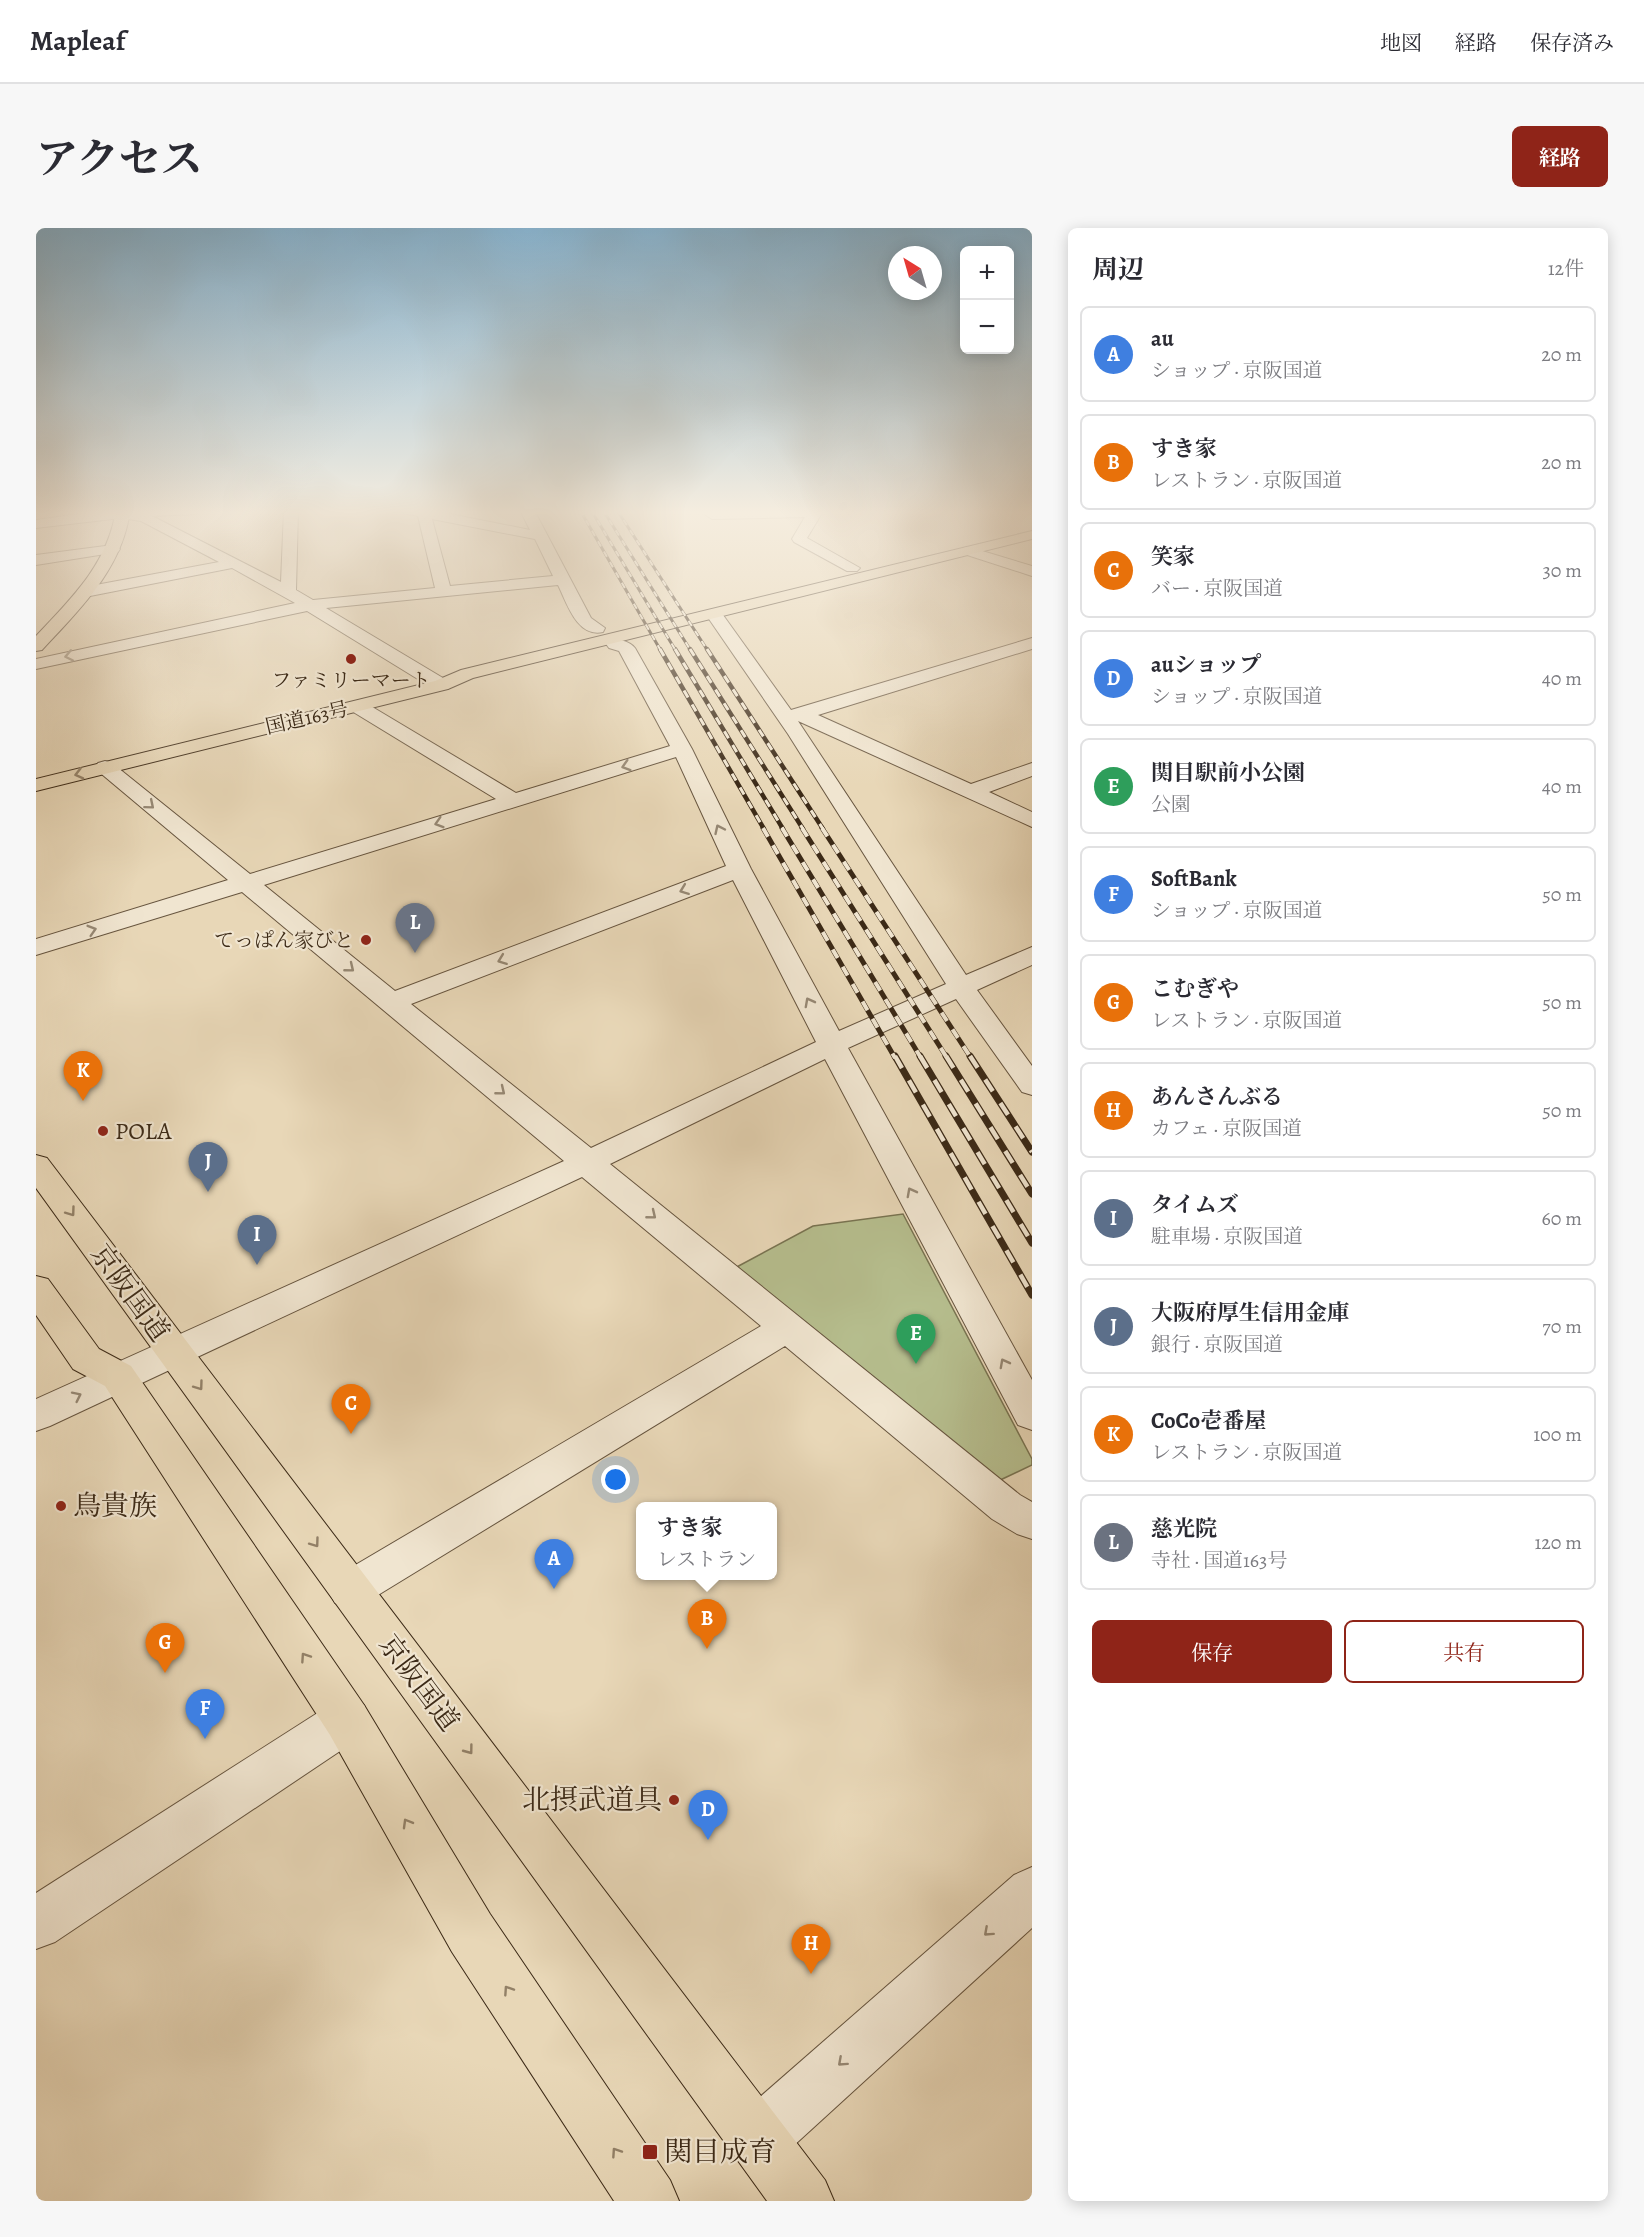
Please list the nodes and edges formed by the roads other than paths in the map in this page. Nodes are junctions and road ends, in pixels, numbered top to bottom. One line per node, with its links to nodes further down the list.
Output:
1 (77, 602): 13 (main road)
2 (306, 602): 9 (street)
3 (343, 602): 9 (street)
4 (574, 602): 11 (street)
5 (723, 602): 11 (main road)
6 (734, 602): 15 (main road, 国道163号)
7 (753, 602): 16 (main road, 国道163号)
8 (783, 602): 10 (main road)
9 (311, 605): 14 (street, one-way to 14); 15 (street)
10 (717, 619): 11 (main road); 18 (street)
11 (606, 636): 15 (main road); 16 (main road); 19 (street)
12 (1032, 643): 18 (street)
13 (36, 646)
14 (36, 664)
15 (423, 674): 16 (street); 21 (main road, 国道163号)
16 (441, 685): 17 (main road, 国道163号)
17 (357, 706): 20 (main road, 国道163号); 25 (street)
18 (793, 716): 24 (street); 31 (street)
19 (682, 749): 25 (street, one-way to 25); 27 (street, one-way to 19)
20 (105, 767): 23 (main road, 国道163号, one-way to 23); 28 (street, one-way to 28)
21 (36, 769)
22 (1032, 769): 24 (street)
23 (36, 785)
24 (969, 792): 26 (street)
25 (512, 801): 28 (street, one-way to 28)
26 (1032, 820)
27 (739, 869): 32 (street, one-way to 32); 33 (street, one-way to 27)
28 (243, 883): 29 (street, one-way to 28); 32 (street, one-way to 32)
29 (36, 947)
30 (1032, 955): 31 (street)
31 (962, 987): 33 (street); 34 (street)
32 (391, 1002): 35 (street, one-way to 35)
33 (832, 1045): 35 (street); 41 (street, one-way to 33)
34 (1032, 1086)
35 (588, 1162): 38 (street, one-way to 38); 39 (street)
36 (36, 1165): 39 (main road, 京阪国道, one-way to 39)
37 (36, 1288): 40 (main road)
38 (788, 1327): 43 (street); 44 (street)
39 (173, 1351): 40 (street); 44 (main road, 京阪国道, one-way to 44)
40 (118, 1376): 42 (street, one-way to 40); 45 (main road, one-way to 40)
41 (1032, 1415)
42 (36, 1416)
43 (1032, 1522)
44 (350, 1590): 48 (main road, 京阪国道, one-way to 48)
45 (348, 1720): 47 (street); 49 (main road, one-way to 45)
46 (1032, 1893): 48 (street, one-way to 48)
47 (36, 1923)
48 (758, 2138): 50 (main road, 京阪国道)
49 (649, 2201)
50 (804, 2201)

